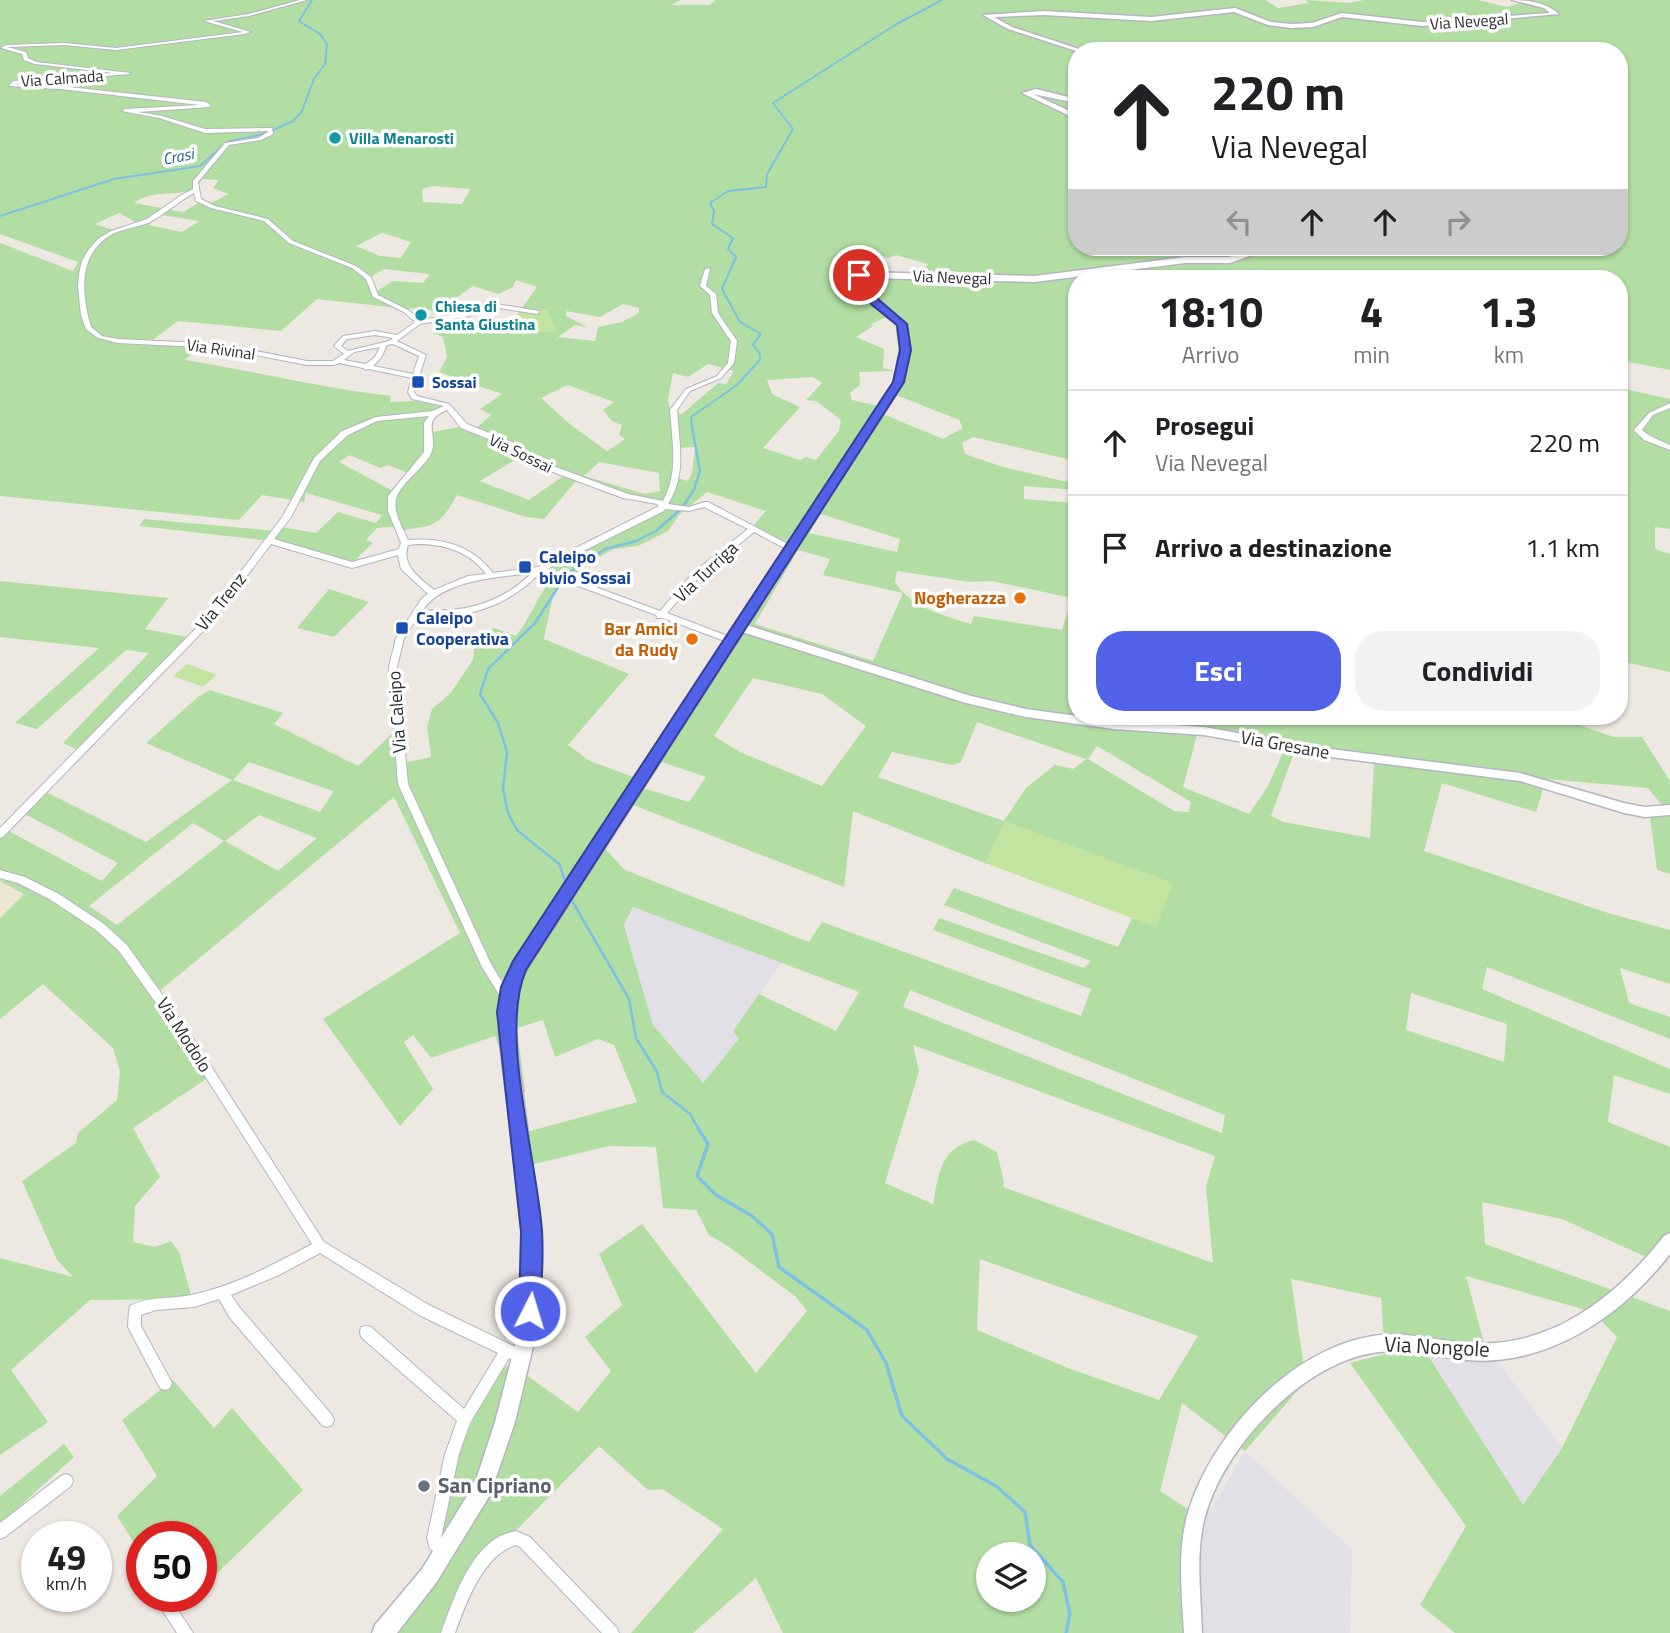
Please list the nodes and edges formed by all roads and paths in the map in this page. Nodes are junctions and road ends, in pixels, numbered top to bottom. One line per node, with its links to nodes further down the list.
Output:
1 (305, 0): 8 (street, Via Calmada)
2 (423, 0): 3 (street)
3 (437, 0)
4 (1516, 0): 5 (main road, Via Nevegal)
5 (1068, 47)
6 (1068, 99): 7 (main road)
7 (1068, 113)
8 (195, 190): 14 (street); 15 (street, Via Calmada)
9 (1242, 256): 11 (main road, Via Nevegal)
10 (708, 269): 26 (street)
11 (1106, 270)
12 (1068, 275): 30 (main road, Via Nevegal)
13 (537, 312): 14 (street)
14 (418, 322): 16 (street)
15 (100, 337): 19 (street, Via Rivinal)
16 (394, 339): 17 (street); 18 (street); 21 (street, Via Sossai)
17 (384, 346): 18 (street); 20 (street)
18 (347, 353): 19 (street)
19 (341, 361): 20 (street, Via Rivinal)
20 (366, 368): 21 (street, Via Rivinal)
21 (417, 377): 23 (street, Via Sossai)
22 (1670, 405): 25 (street)
23 (449, 407): 24 (street, Via Trenz); 26 (street, Via Sossai)
24 (433, 412): 28 (street, Via Trenz); 29 (street)
25 (1670, 448)
26 (666, 507): 27 (street); 31 (street, Via Caleipo)
27 (752, 530): 30 (street, Via Turriga); 35 (street, Via Turriga)
28 (271, 541): 29 (street); 41 (street, Via Trenz)
29 (403, 547): 32 (street); 33 (street)
30 (792, 548): 36 (main road, Via Nevegal)
31 (540, 569): 32 (street, Via Caleipo); 34 (street); 35 (street, Via Turriga)
32 (491, 575): 33 (street, Via Caleipo)
33 (433, 594): 34 (street, Via Caleipo)
34 (417, 612): 43 (street, Via Caleipo)
35 (660, 616): 37 (street, Via Turriga)
36 (740, 626): 37 (main road, Via Nevegal); 38 (street, Via Gresane)
37 (730, 640): 43 (main road, Via Nevegal)
38 (1068, 718)
39 (1114, 725): 40 (street, Via Gresane)
40 (1670, 810)
41 (0, 834)
42 (0, 874): 45 (street, Via Modolo)
43 (507, 998): 48 (main road)
44 (1670, 1241): 60 (street, Via Nongole)
45 (320, 1246): 46 (street); 48 (street, Via Modolo)
46 (222, 1292): 49 (street); 51 (street)
47 (366, 1332): 50 (street)
48 (514, 1354): 50 (street); 54 (main road)
49 (165, 1383)
50 (465, 1419): 54 (street)
51 (327, 1420)
52 (66, 1481): 53 (street)
53 (0, 1532)
54 (445, 1552): 57 (main road)
55 (171, 1612): 56 (street)
56 (186, 1633)
57 (383, 1633)
58 (448, 1633): 59 (street)
59 (612, 1633)
60 (1193, 1633)

